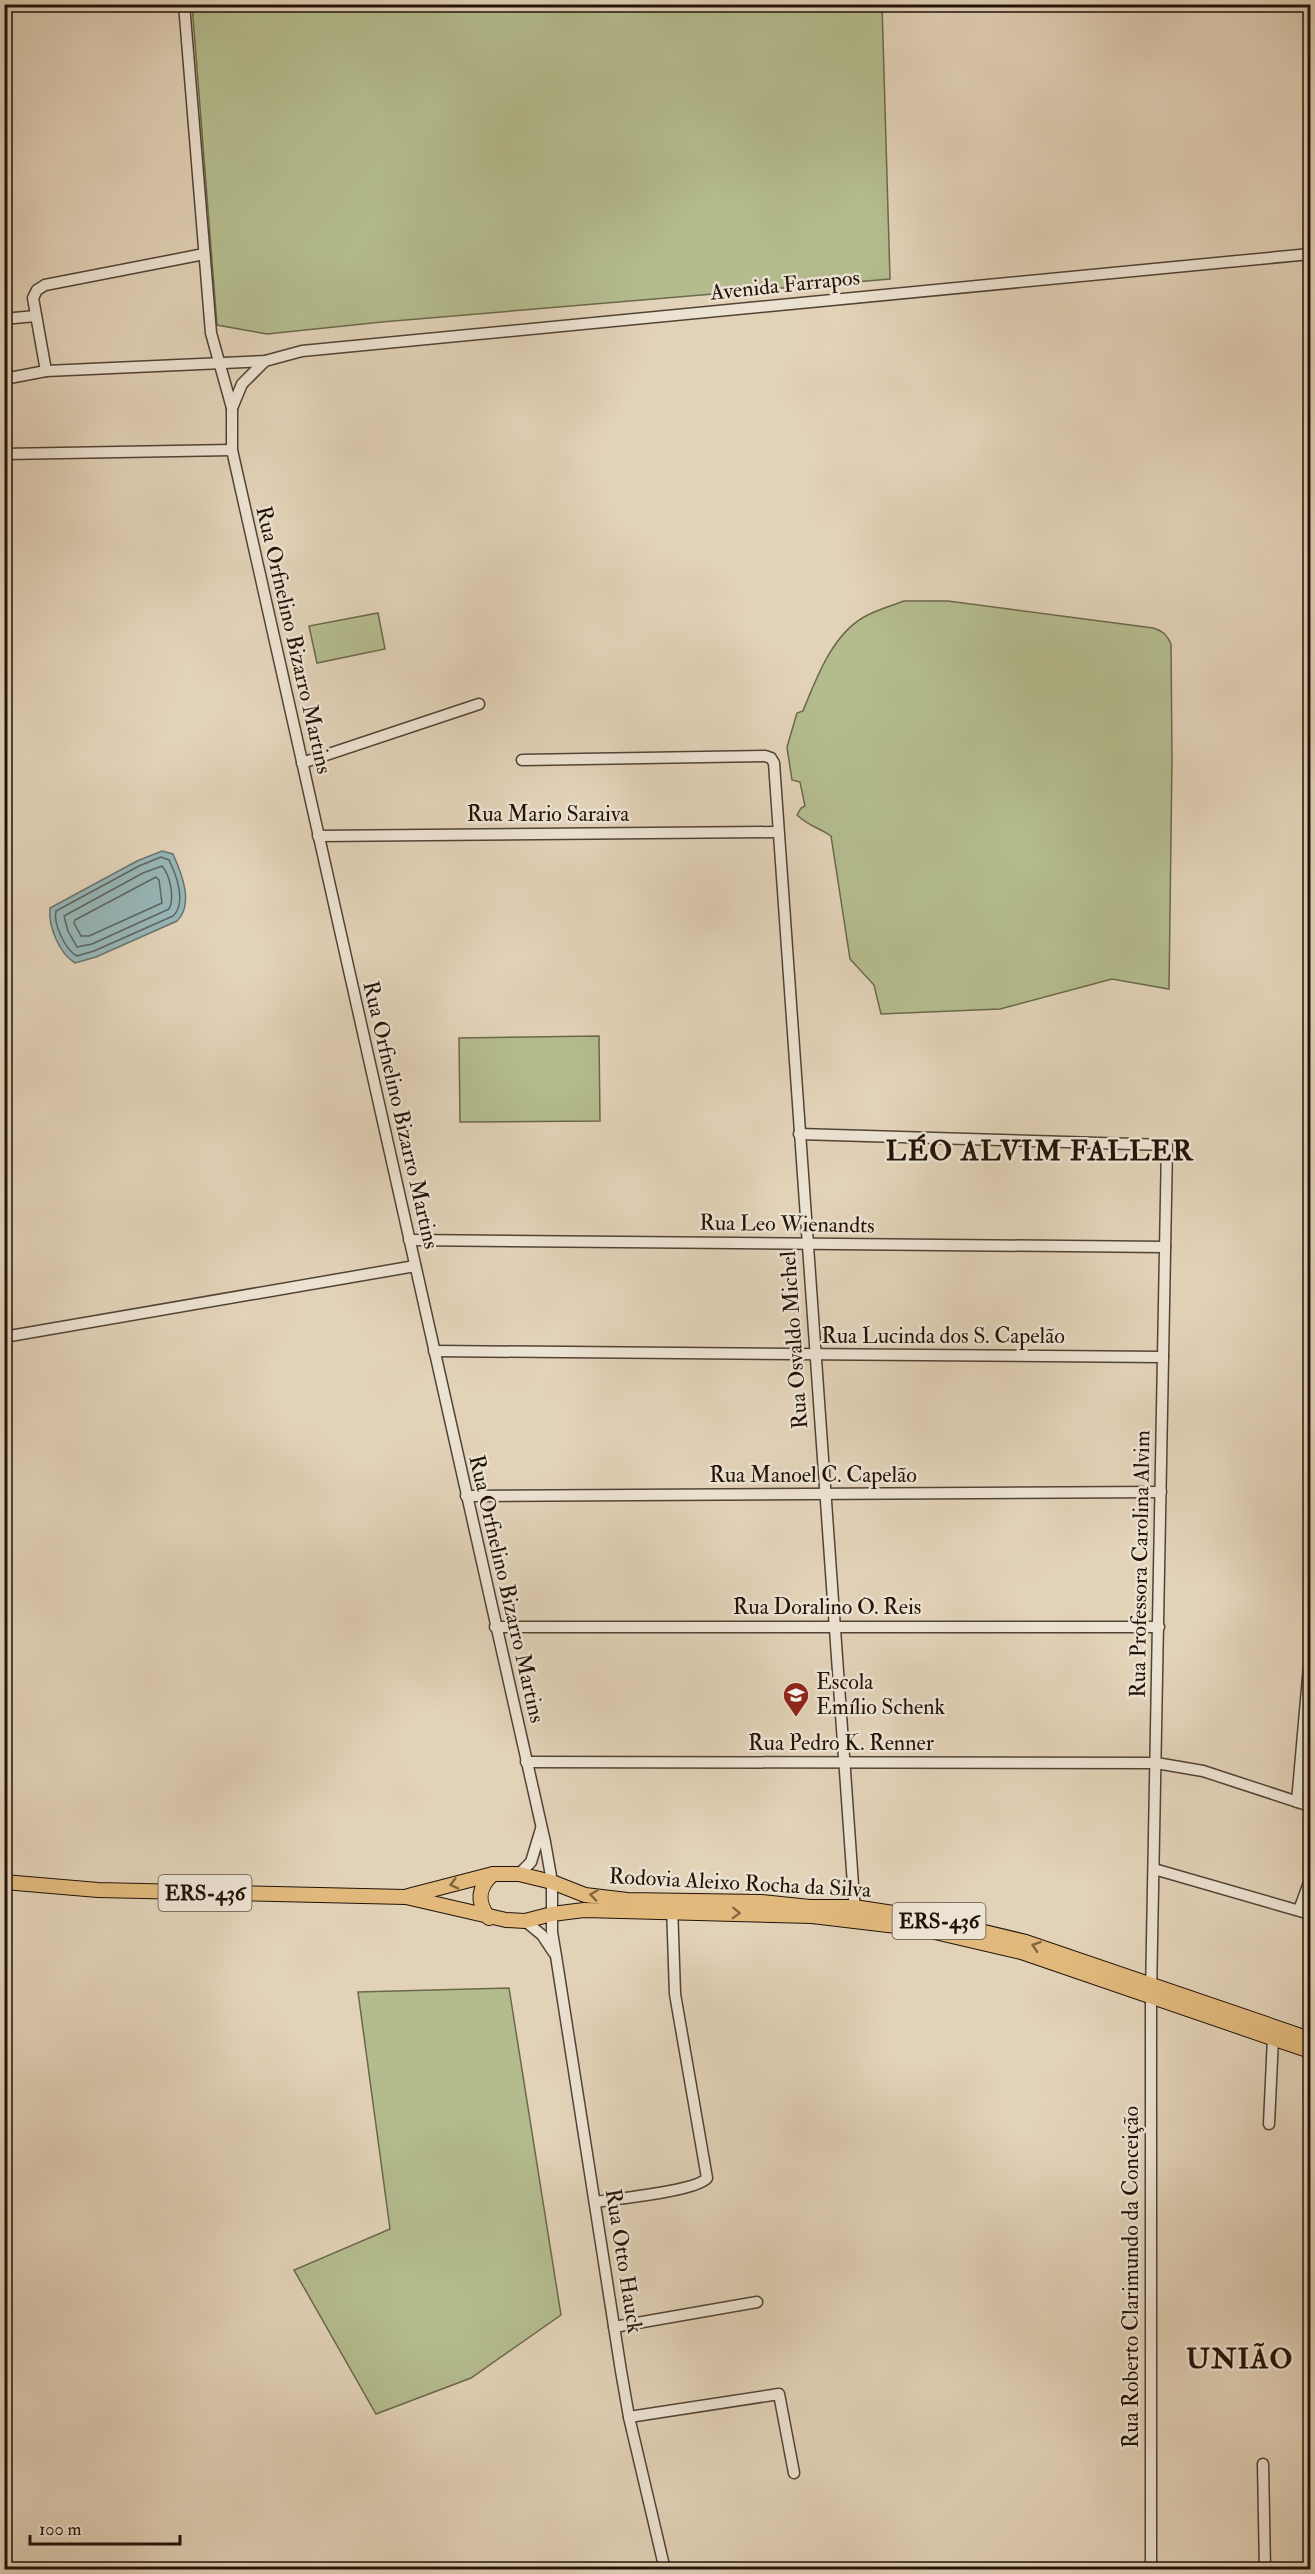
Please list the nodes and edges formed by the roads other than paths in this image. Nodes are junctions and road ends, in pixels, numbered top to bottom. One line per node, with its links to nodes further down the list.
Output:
1 (184, 4): 2 (street)
2 (204, 254): 4 (street); 6 (street)
3 (1311, 254): 7 (street, Avenida Farrapos)
4 (35, 316): 5 (street); 8 (street)
5 (4, 319)
6 (218, 361): 7 (street, Avenida Farrapos); 8 (street, Avenida Farrapos); 10 (street)
7 (265, 361): 10 (street)
8 (46, 371): 9 (street, Avenida Farrapos)
9 (4, 380)
10 (232, 408): 11 (street, Rua Orfnelino Bizarro Martins)
11 (232, 450): 12 (street); 15 (street, Rua Orfnelino Bizarro Martins)
12 (4, 454)
13 (479, 704): 15 (street)
14 (522, 760): 16 (street, Rua Osvaldo Michel)
15 (302, 763): 17 (street, Rua Orfnelino Bizarro Martins)
16 (777, 832): 17 (street, Rua Mario Saraiva); 18 (street, Rua Osvaldo Michel)
17 (318, 836): 19 (street, Rua Orfnelino Bizarro Martins)
18 (799, 1134): 20 (street, Rua Osvaldo Michel); 21 (street, Rua Professora Carolina Alvim)
19 (409, 1240): 20 (street, Rua Leo Wienandts); 22 (street, Rua Orfnelino Bizarro Martins)
20 (807, 1244): 21 (street, Rua Leo Wienandts); 25 (street, Rua Osvaldo Michel)
21 (1165, 1247): 26 (street, Rua Professora Carolina Alvim)
22 (415, 1266): 23 (street); 24 (street, Rua Orfnelino Bizarro Martins)
23 (4, 1337)
24 (434, 1351): 25 (street, Rua Lucinda dos S. Capelão); 29 (street, Rua Orfnelino Bizarro Martins)
25 (815, 1354): 26 (street, Rua Lucinda dos S. Capelão); 28 (street, Rua Osvaldo Michel)
26 (1163, 1357): 27 (street, Rua Professora Carolina Alvim)
27 (1161, 1492): 28 (street, Rua Manoel C. Capelão); 32 (street, Rua Professora Carolina Alvim)
28 (825, 1494): 29 (street, Rua Manoel C. Capelão); 31 (street, Rua Osvaldo Michel)
29 (466, 1496): 30 (street, Rua Orfnelino Bizarro Martins)
30 (495, 1627): 31 (street, Rua Doralino O. Reis); 34 (street, Rua Orfnelino Bizarro Martins)
31 (834, 1627): 32 (street, Rua Doralino O. Reis); 35 (street, Rua Osvaldo Michel)
32 (1159, 1627): 36 (street, Rua Professora Carolina Alvim)
33 (1309, 1666): 37 (street)
34 (526, 1762): 35 (street, Rua Pedro K. Renner); 39 (street, Rua Orfnelino Bizarro Martins)
35 (844, 1762): 36 (street, Rua Pedro K. Renner); 49 (street, Rua Osvaldo Michel)
36 (1156, 1763): 37 (street, Rua Pedro K. Renner); 40 (street, Rua Professora Carolina Alvim)
37 (1297, 1802): 38 (street, Rua Pedro K. Renner)
38 (1311, 1806)
39 (541, 1829): 42 (street, Rua Orfnelino Bizarro Martins); 45 (street, Rua Orfnelino Bizarro Martins)
40 (1154, 1869): 48 (street); 55 (street, Rua Professora Carolina Alvim)
41 (493, 1874): 42 (main road, Rodovia Aleixo Rocha da Silva / ERS-436); 46 (main road, Rodovia Aleixo Rocha da Silva / ERS-436, one-way to 46); 52 (main road)
42 (519, 1874): 45 (main road, Rodovia Aleixo Rocha da Silva / ERS-436)
43 (1311, 1880): 48 (street)
44 (4, 1882): 46 (main road, Rodovia Aleixo Rocha da Silva / ERS-436)
45 (552, 1882): 47 (main road, Rodovia Aleixo Rocha da Silva / ERS-436, one-way to 45); 50 (street, Rua Orfnelino Bizarro Martins)
46 (406, 1897): 52 (main road, Rodovia Aleixo Rocha da Silva / ERS-436)
47 (672, 1906): 49 (main road, Rodovia Aleixo Rocha da Silva / ERS-436); 50 (main road, Rodovia Aleixo Rocha da Silva / ERS-436); 60 (street)
48 (1299, 1910): 51 (street)
49 (855, 1913): 55 (main road, Rodovia Aleixo Rocha da Silva / ERS-436)
50 (552, 1914): 53 (main road, Rodovia Aleixo Rocha da Silva / ERS-436); 54 (street, Rua Orfnelino Bizarro Martins)
51 (1311, 1914)
52 (489, 1918): 53 (main road, Rodovia Aleixo Rocha da Silva / ERS-436)
53 (525, 1921): 54 (street)
54 (556, 1956): 60 (street, Rua Otto Hauck)
55 (1152, 1990): 56 (main road, Rodovia Aleixo Rocha da Silva / ERS-436); 57 (main road, Rodovia Aleixo Rocha da Silva / ERS-436); 67 (street, Rua Roberto Clarimundo da Conceição)
56 (1274, 2038): 58 (main road, Rodovia Aleixo Rocha da Silva / ERS-436); 59 (street)
57 (1311, 2039)
58 (1311, 2051)
59 (1269, 2124)
60 (595, 2202): 62 (street, Rua Otto Hauck)
61 (757, 2302): 62 (street)
62 (614, 2327): 63 (street, Rua Otto Hauck)
63 (629, 2417): 65 (street); 66 (street, Rua Otto Hauck)
64 (1263, 2464): 68 (street)
65 (794, 2473)
66 (666, 2570)
67 (1151, 2570)
68 (1265, 2570)

